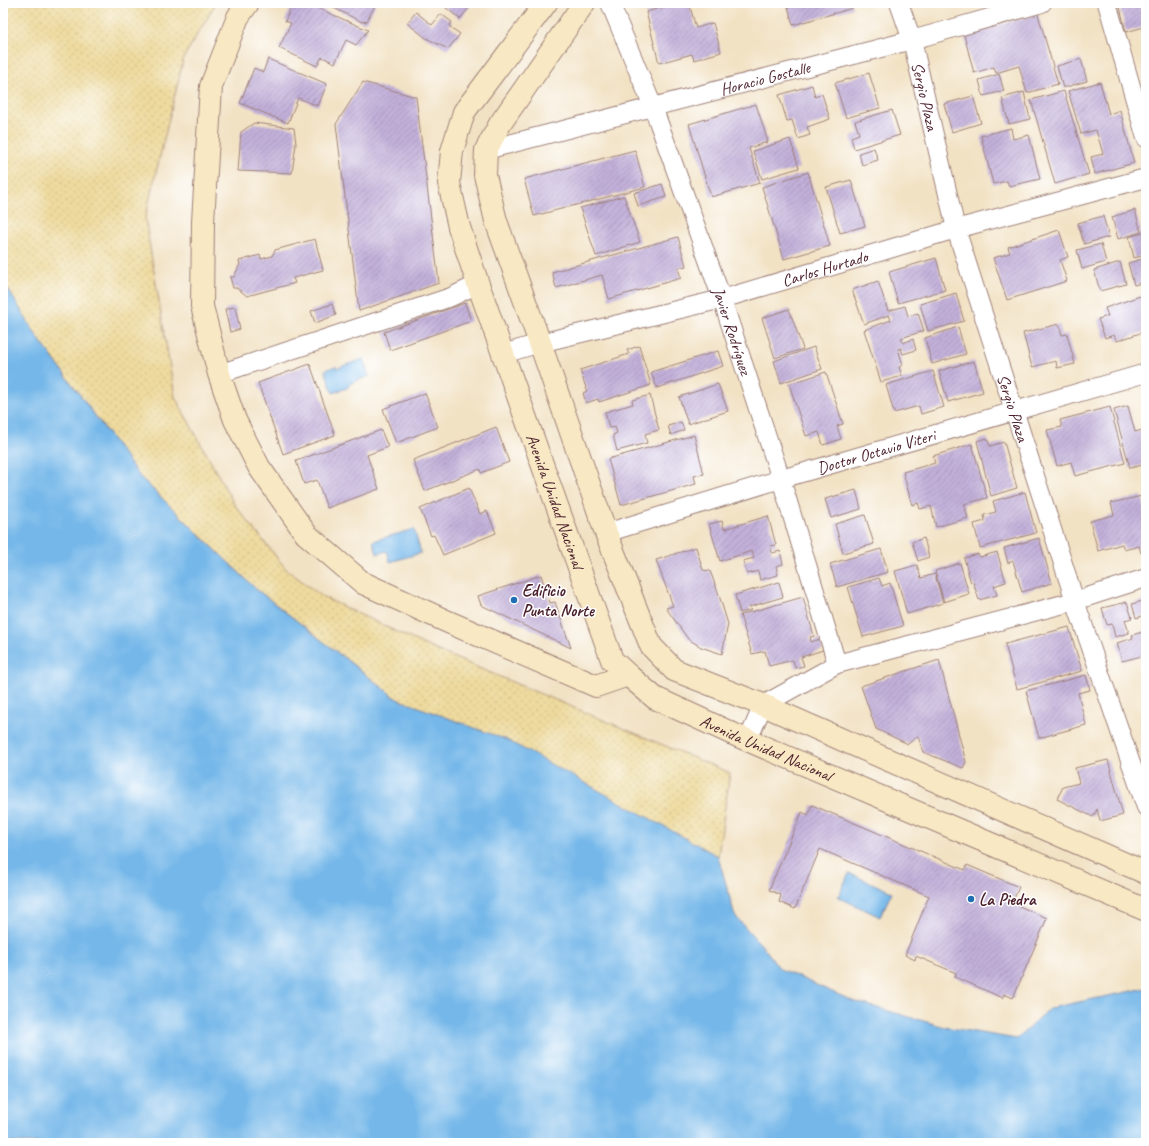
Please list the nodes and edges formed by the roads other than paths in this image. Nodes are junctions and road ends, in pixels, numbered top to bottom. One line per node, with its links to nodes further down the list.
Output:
1 (248, 3): 19 (main road)
2 (546, 3): 14 (main road, Avenida Unidad Nacional)
3 (584, 3): 11 (main road, Avenida Unidad Nacional)
4 (610, 3): 9 (street, Javier Rodríguez)
5 (899, 3): 8 (street, Sergio Plaza)
6 (1042, 3): 8 (street, Horacio Gostalle)
7 (1107, 3): 10 (street)
8 (912, 40): 9 (street, Horacio Gostalle); 13 (street, Sergio Plaza)
9 (653, 107): 11 (street, Horacio Gostalle); 15 (street, Javier Rodríguez)
10 (1146, 138)
11 (486, 150): 16 (main road, Avenida Unidad Nacional)
12 (1146, 178): 13 (street, Carlos Hurtado)
13 (956, 229): 15 (street, Carlos Hurtado); 20 (street, Sergio Plaza)
14 (478, 284): 17 (main road, Avenida Unidad Nacional); 19 (street)
15 (722, 299): 16 (street, Carlos Hurtado); 21 (street, Javier Rodríguez)
16 (540, 343): 17 (street, Carlos Hurtado); 22 (main road, Avenida Unidad Nacional)
17 (503, 354): 26 (main road, Avenida Unidad Nacional)
18 (1146, 373): 20 (street, Doctor Octavio Viteri)
19 (219, 374): 26 (main road)
20 (1014, 412): 21 (street, Doctor Octavio Viteri); 24 (street, Sergio Plaza)
21 (781, 479): 22 (street, Doctor Octavio Viteri); 25 (street, Javier Rodríguez)
22 (606, 533): 27 (main road, Avenida Unidad Nacional)
23 (1146, 578): 24 (street)
24 (1075, 601): 25 (street); 29 (street, Sergio Plaza)
25 (837, 664): 27 (street)
26 (628, 675): 28 (main road, Avenida Unidad Nacional)
27 (763, 705): 28 (street); 30 (main road, Avenida Unidad Nacional)
28 (748, 740): 31 (main road, Avenida Unidad Nacional)
29 (1146, 807)
30 (1146, 873)
31 (1146, 910)

